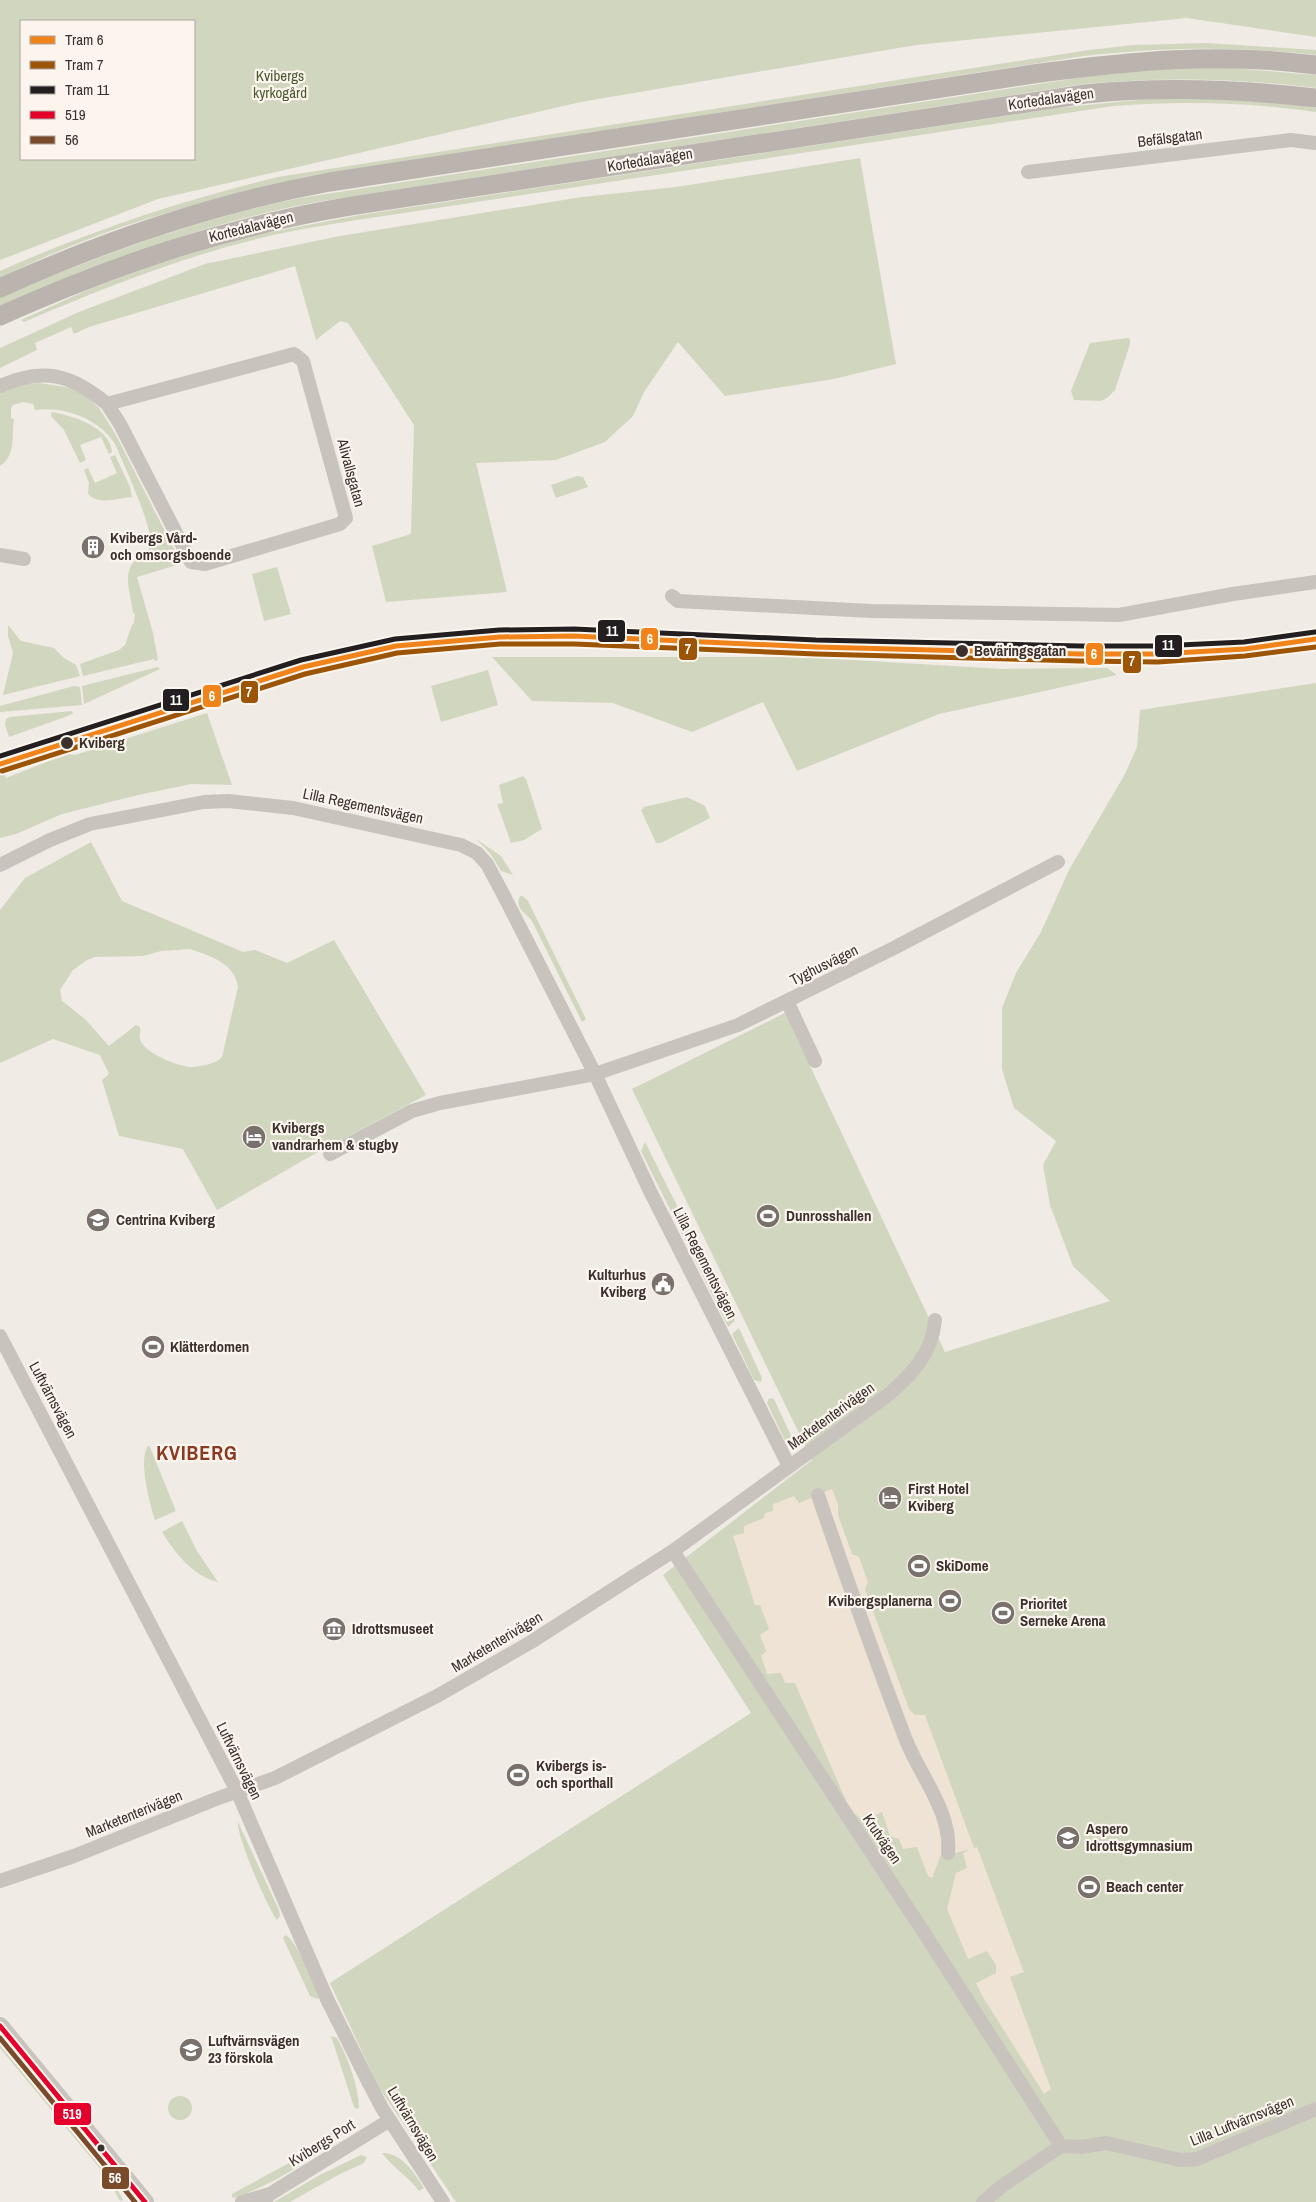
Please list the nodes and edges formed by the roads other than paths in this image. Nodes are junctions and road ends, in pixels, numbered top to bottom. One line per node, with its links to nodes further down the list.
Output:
1 (1316, 65): 5 (main road, Kortedalavägen)
2 (1316, 98): 6 (main road, Kortedalavägen)
3 (1316, 143): 4 (street, Befälsgatan)
4 (1028, 172)
5 (0, 288)
6 (0, 316)
7 (0, 386): 8 (street, Alivallsgatan)
8 (107, 404): 8 (street, Alivallsgatan)
9 (0, 555): 10 (street)
10 (24, 559)
11 (1316, 582): 12 (street)
12 (672, 596)
13 (1058, 862): 15 (street, Tyghusvägen)
14 (0, 864): 17 (street, Lilla Regementsvägen)
15 (787, 1001): 16 (street); 17 (street, Tyghusvägen)
16 (815, 1061)
17 (595, 1074): 18 (street); 21 (street, Lilla Regementsvägen)
18 (330, 1154)
19 (935, 1320): 21 (street, Marketenterivägen)
20 (0, 1336): 24 (street, Luftvärnsvägen)
21 (788, 1466): 23 (street, Marketenterivägen)
22 (818, 1495): 25 (street)
23 (673, 1551): 24 (street, Marketenterivägen); 30 (street, Krutvägen)
24 (237, 1791): 26 (street, Marketenterivägen); 29 (street, Luftvärnsvägen)
25 (948, 1853)
26 (0, 1881)
27 (0, 2026): 32 (street)
28 (1316, 2109): 30 (street, Lilla Luftvärnsvägen)
29 (390, 2120): 31 (street, Kvibergs Port); 34 (street, Luftvärnsvägen)
30 (1062, 2146): 35 (street)
31 (266, 2198): 33 (street, Kvibergs Port)
32 (144, 2202)
33 (242, 2202)
34 (442, 2202)
35 (983, 2202)

